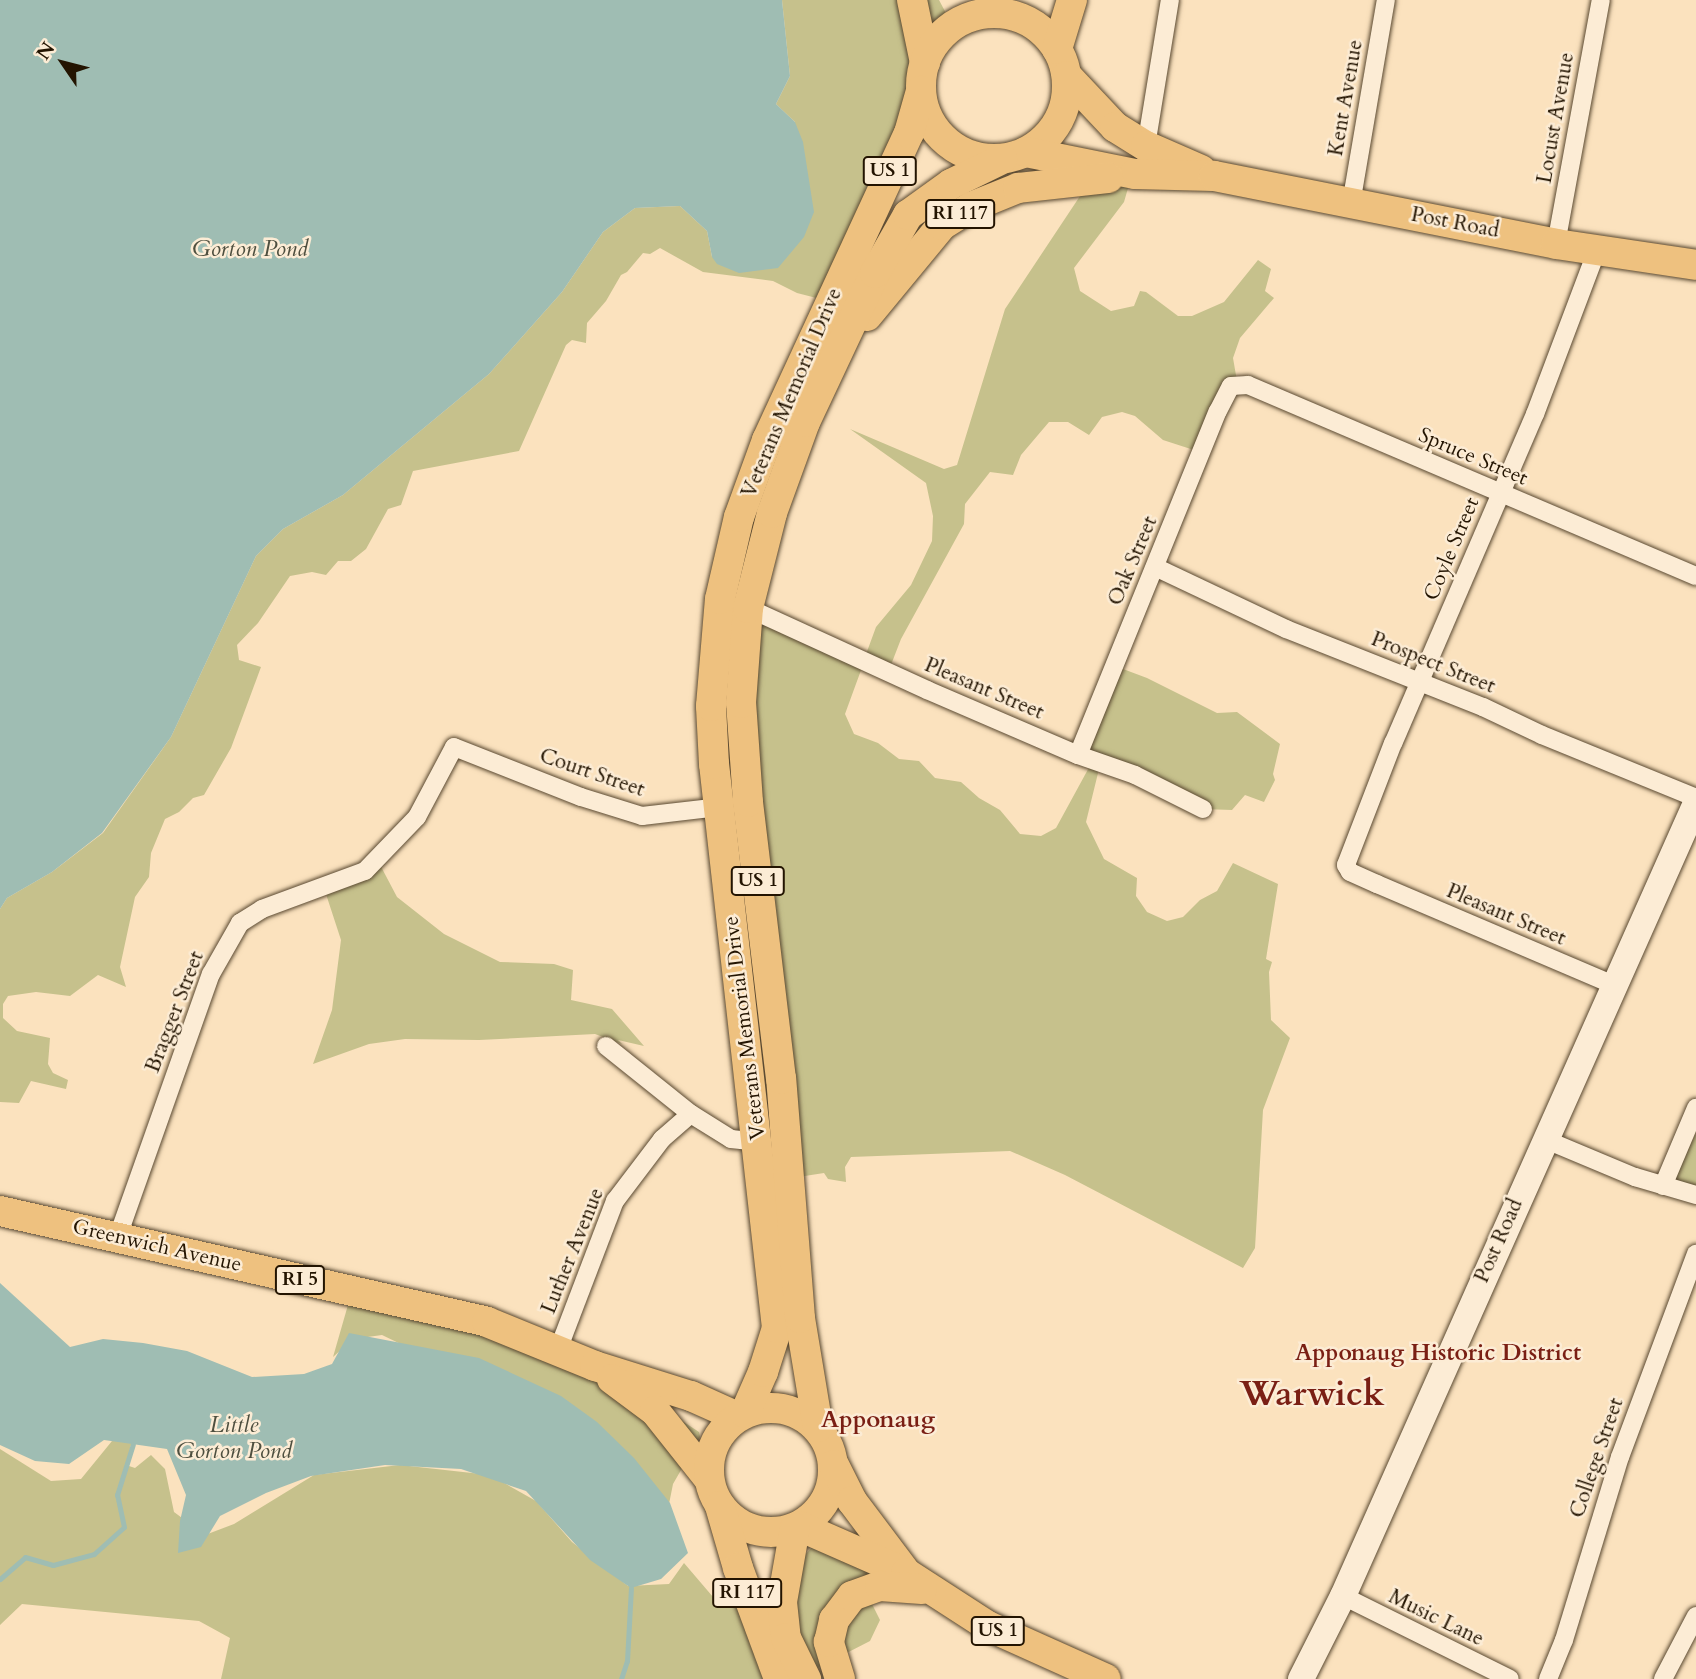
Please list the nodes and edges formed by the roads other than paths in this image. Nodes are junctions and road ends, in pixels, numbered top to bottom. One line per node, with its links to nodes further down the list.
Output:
1 (912, 0): 8 (main road)
2 (1072, 0): 7 (main road, US 1)
3 (1170, 0): 9 (street)
4 (1385, 0): 13 (street, Kent Avenue)
5 (1601, 0): 14 (street, Locust Avenue)
6 (995, 7): 7 (main road); 8 (main road, US 1)
7 (1062, 62): 9 (main road, RI 117); 10 (main road, US 1)
8 (923, 77): 10 (main road); 28 (main road, Veterans Memorial Drive / US 1)
9 (1146, 146): 12 (main road, RI 117)
10 (1014, 155): 11 (main road); 17 (main road, Veterans Memorial Drive / US 1)
11 (1135, 174): 12 (main road, RI 117); 17 (main road, RI 117)
12 (1214, 176): 13 (main road, Post Road / RI 117)
13 (1351, 204): 14 (main road, Post Road / RI 117)
14 (1556, 244): 15 (main road, Post Road / RI 117)
15 (1597, 250): 16 (main road, Post Road / RI 117); 19 (street, Coyle Street)
16 (1696, 265)
17 (841, 349): 22 (main road, Veterans Memorial Drive / US 1)
18 (1231, 386): 19 (street, Spruce Street); 20 (street, Oak Street)
19 (1501, 493): 21 (street, Spruce Street); 23 (street, Coyle Street)
20 (1155, 568): 23 (street, Prospect Street); 25 (street, Oak Street)
21 (1696, 576)
22 (748, 608): 25 (street, Pleasant Street); 45 (main road, Veterans Memorial Drive / US 1)
23 (1420, 682): 26 (street, Prospect Street); 30 (street, Coyle Street)
24 (454, 747): 28 (street, Court Street); 40 (street, Bragger Street)
25 (1078, 755): 29 (street, Pleasant Street)
26 (1696, 798)
27 (1696, 803): 31 (main road, Post Road)
28 (720, 807): 36 (main road, Veterans Memorial Drive / US 1)
29 (1203, 809)
30 (1346, 865): 31 (street, Pleasant Street)
31 (1614, 985): 35 (main road, Post Road)
32 (606, 1045): 34 (street)
33 (1696, 1108): 37 (street)
34 (691, 1114): 36 (street); 42 (street, Luther Avenue)
35 (1544, 1139): 37 (street); 51 (main road, Post Road)
36 (758, 1142): 44 (main road, Veterans Memorial Drive / US 1)
37 (1663, 1186): 38 (street)
38 (1696, 1195)
39 (0, 1211): 40 (main road, Greenwich Avenue / RI 5)
40 (118, 1236): 42 (main road, Greenwich Avenue / RI 5)
41 (1696, 1254): 59 (street, College Street)
42 (558, 1350): 43 (main road, Greenwich Avenue / RI 5)
43 (595, 1366): 44 (main road, Greenwich Avenue / RI 5); 47 (main road, Greenwich Avenue / RI 5)
44 (742, 1415): 45 (main road); 47 (main road, US 1)
45 (818, 1427): 46 (main road, US 1)
46 (834, 1465): 49 (main road); 50 (main road, US 1)
47 (709, 1479): 48 (main road)
48 (720, 1506): 49 (main road, US 1); 53 (main road, RI 117)
49 (797, 1527): 50 (main road, US 1); 54 (main road, RI 117)
50 (918, 1582): 55 (main road); 56 (main road, US 1)
51 (1343, 1596): 57 (main road, Post Road); 58 (street, Music Lane)
52 (1696, 1616): 60 (street)
53 (779, 1679)
54 (806, 1679)
55 (840, 1679)
56 (1106, 1679)
57 (1301, 1679)
58 (1510, 1679)
59 (1548, 1679)
60 (1663, 1679)

